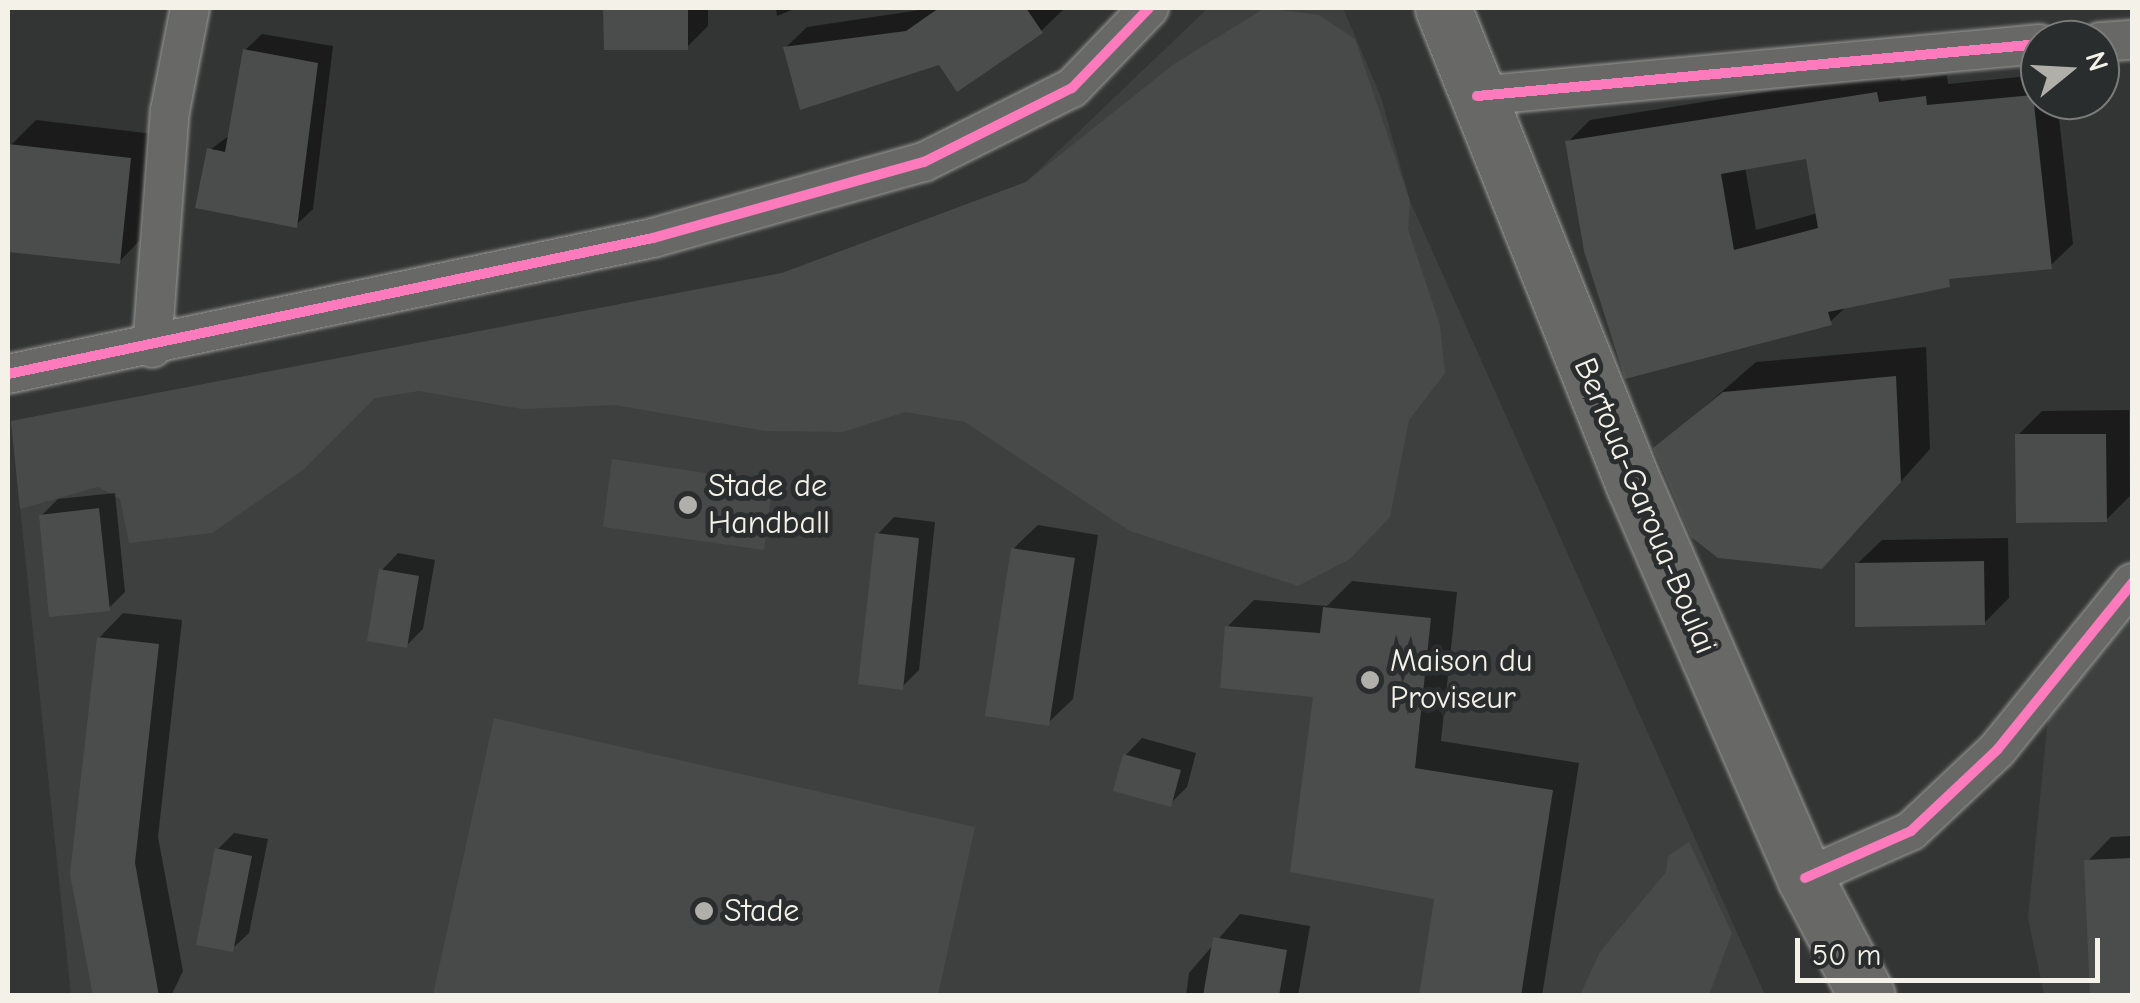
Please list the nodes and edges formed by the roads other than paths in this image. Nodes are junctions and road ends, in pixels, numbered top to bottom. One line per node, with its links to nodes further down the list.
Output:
1 (190, 8): 6 (street)
2 (1149, 8): 6 (street)
3 (1443, 8): 5 (highway, Bertoua-Garoua-Boulai)
4 (2020, 46): 5 (street)
5 (1478, 96): 9 (highway, Bertoua-Garoua-Boulai)
6 (152, 348): 7 (street)
7 (8, 374)
8 (2132, 583): 9 (street)
9 (1804, 878): 10 (highway, Bertoua-Garoua-Boulai)
10 (1867, 996)

